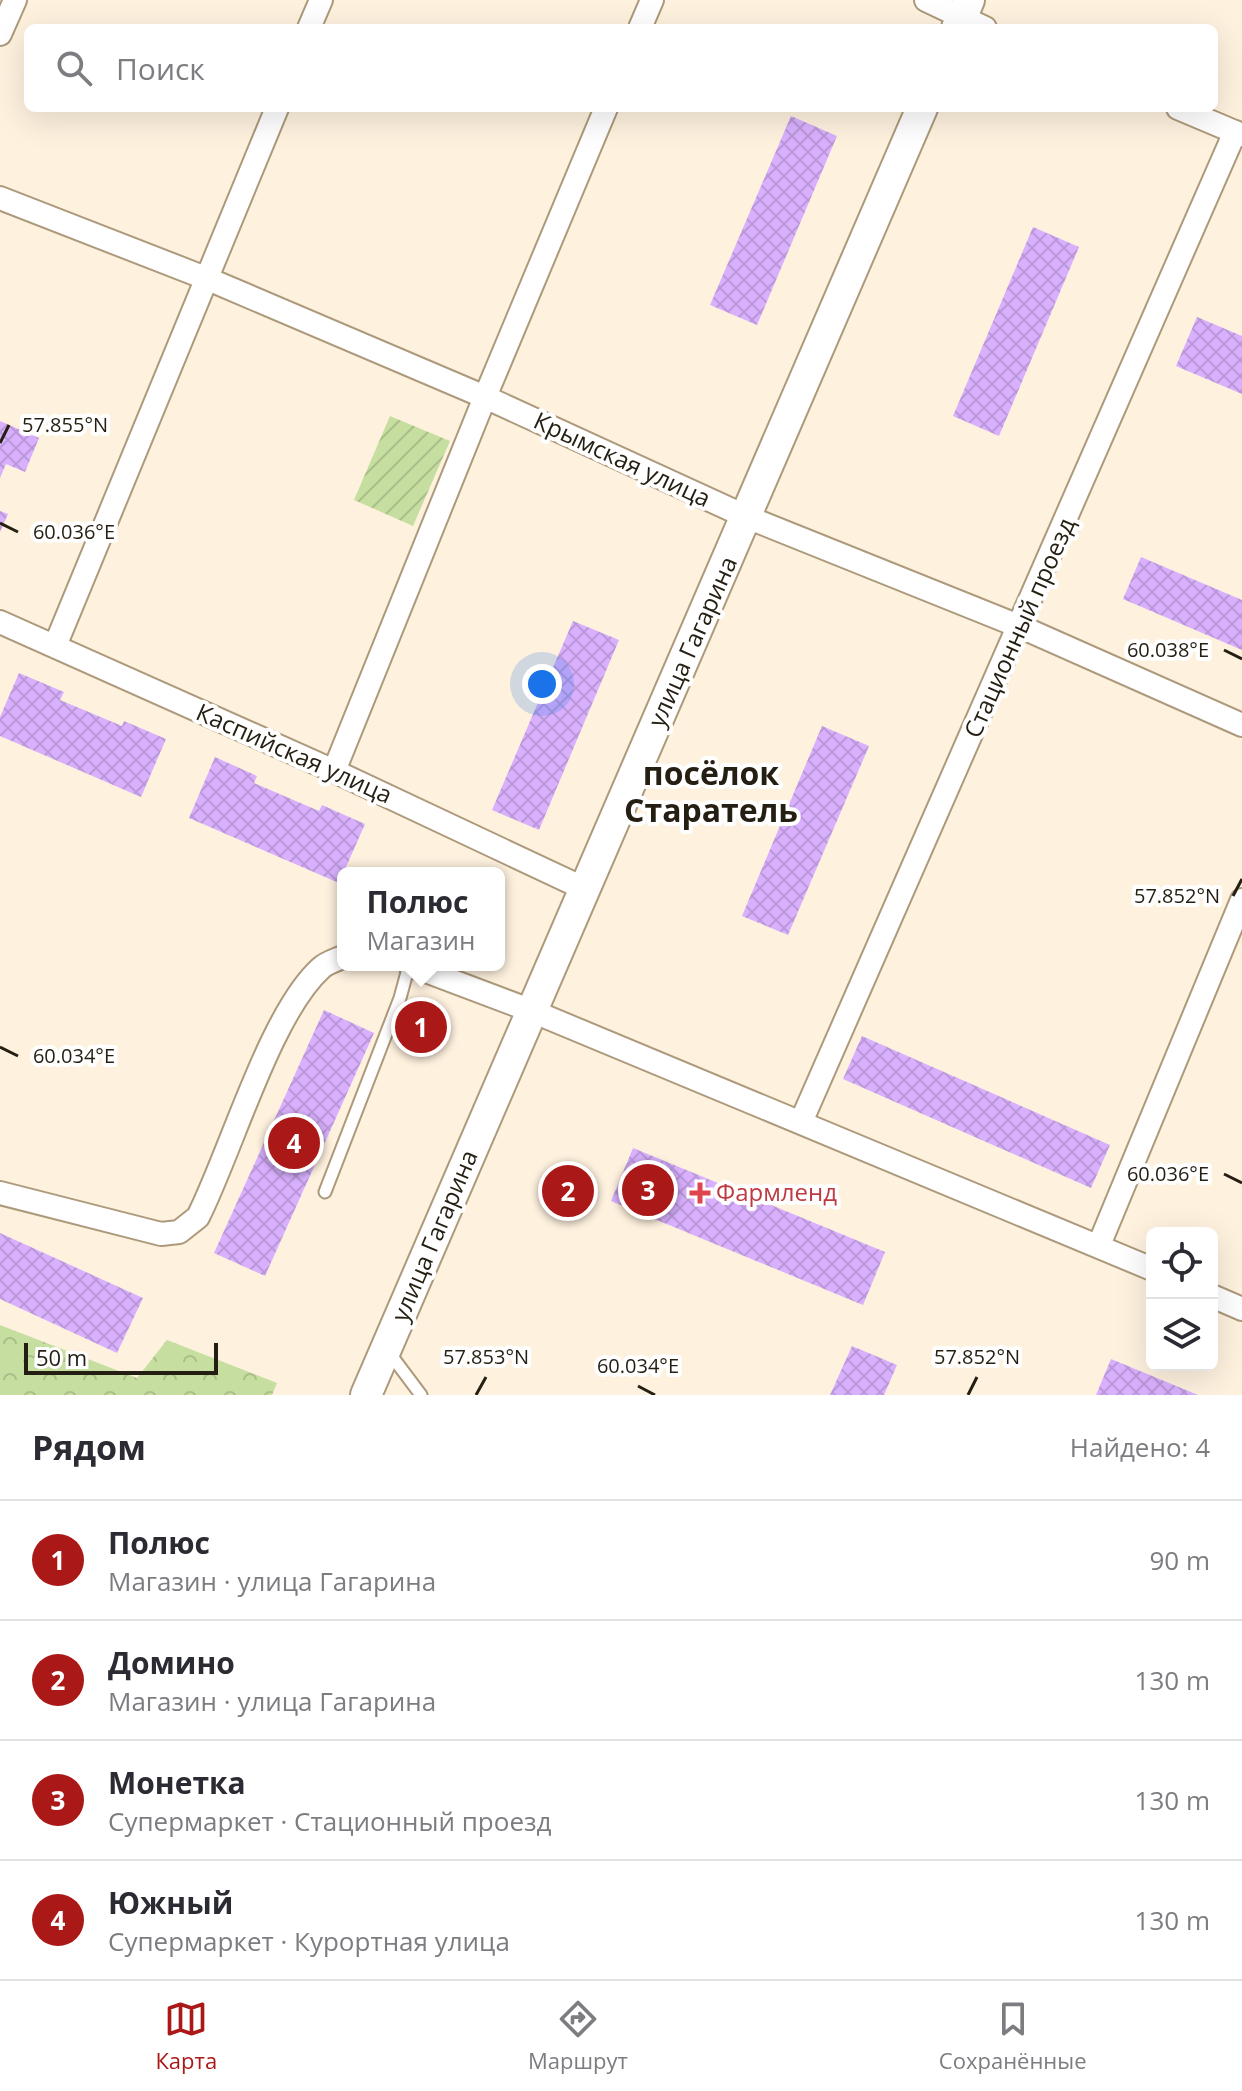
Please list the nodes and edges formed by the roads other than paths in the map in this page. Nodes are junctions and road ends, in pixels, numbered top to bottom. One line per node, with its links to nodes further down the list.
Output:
1 (15, 0): 8 (street)
2 (321, 0): 6 (street)
3 (652, 0): 7 (street)
4 (926, 0): 5 (street)
5 (968, 18)
6 (311, 24)
7 (642, 24)
8 (0, 34)
9 (275, 112): 15 (street)
10 (604, 112): 16 (street)
11 (920, 112): 17 (street, улица Гагарина)
12 (1188, 112): 13 (street)
13 (1239, 133): 19 (street, Стационный проезд)
14 (0, 198): 15 (street, Крымская улица)
15 (208, 279): 16 (street, Крымская улица); 20 (street)
16 (485, 397): 17 (street, Крымская улица); 22 (street)
17 (747, 517): 19 (street, Крымская улица); 23 (street, улица Гагарина)
18 (0, 622): 20 (street, Каспийская улица)
19 (1021, 627): 21 (street, Крымская улица); 29 (street, Стационный проезд)
20 (55, 646): 22 (street, Каспийская улица)
21 (1242, 725)
22 (334, 771): 23 (street, Каспийская улица)
23 (585, 889): 28 (street, улица Гагарина)
24 (1242, 900): 32 (street)
25 (337, 960): 31 (street)
26 (407, 971): 30 (lane)
27 (425, 971): 28 (street)
28 (532, 1011): 29 (street); 36 (street, улица Гагарина)
29 (801, 1122): 32 (street)
30 (325, 1192)
31 (0, 1193)
32 (1099, 1245): 33 (street)
33 (1146, 1266)
34 (1218, 1299): 35 (street)
35 (1242, 1309)
36 (386, 1349): 37 (street, улица Гагарина); 38 (lane)
37 (366, 1395)
38 (421, 1395)

